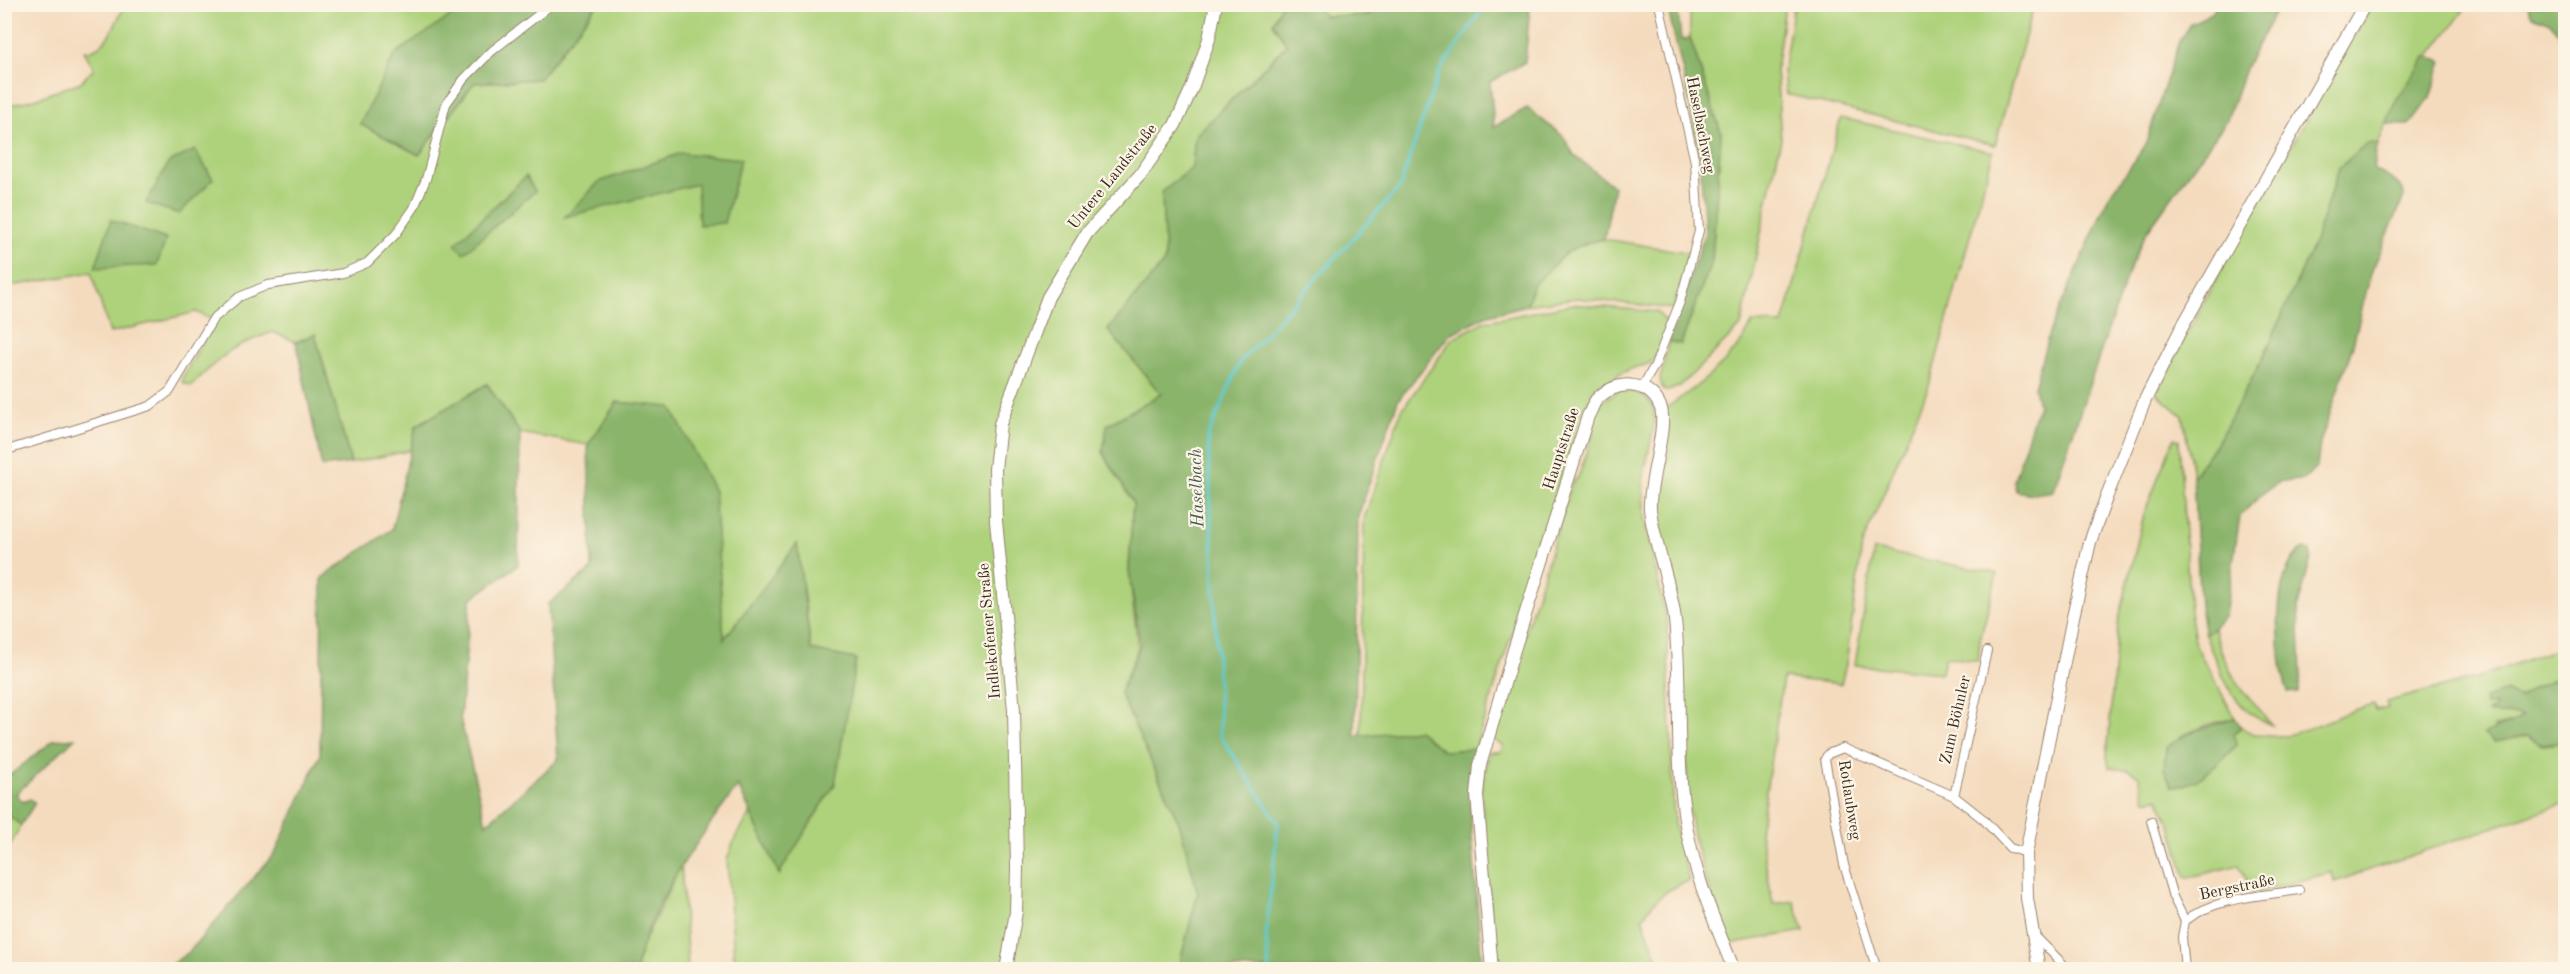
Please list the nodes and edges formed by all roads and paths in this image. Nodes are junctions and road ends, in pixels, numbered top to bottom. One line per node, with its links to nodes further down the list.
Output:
1 (552, 4): 7 (street)
2 (1216, 4): 5 (street, Untere Landstraße)
3 (1659, 4): 6 (street, Haselbachweg)
4 (2365, 4): 11 (street)
5 (1048, 297): 15 (street, Indlekofener Straße)
6 (1642, 387): 16 (street, Hauptstraße); 17 (street)
7 (4, 451)
8 (1987, 651): 9 (street, Zum Böhnler)
9 (1954, 796): 11 (street, Rotlaubweg); 18 (street, Rotlaubweg)
10 (2151, 821): 13 (street, Bergstraße)
11 (2026, 853): 14 (street)
12 (2299, 890): 13 (street, Bergstraße)
13 (2185, 921): 21 (street, Bergstraße)
14 (2035, 936): 19 (street); 20 (street)
15 (1006, 969)
16 (1492, 969)
17 (1734, 969)
18 (1877, 969)
19 (2039, 969)
20 (2069, 969)
21 (2185, 969)

